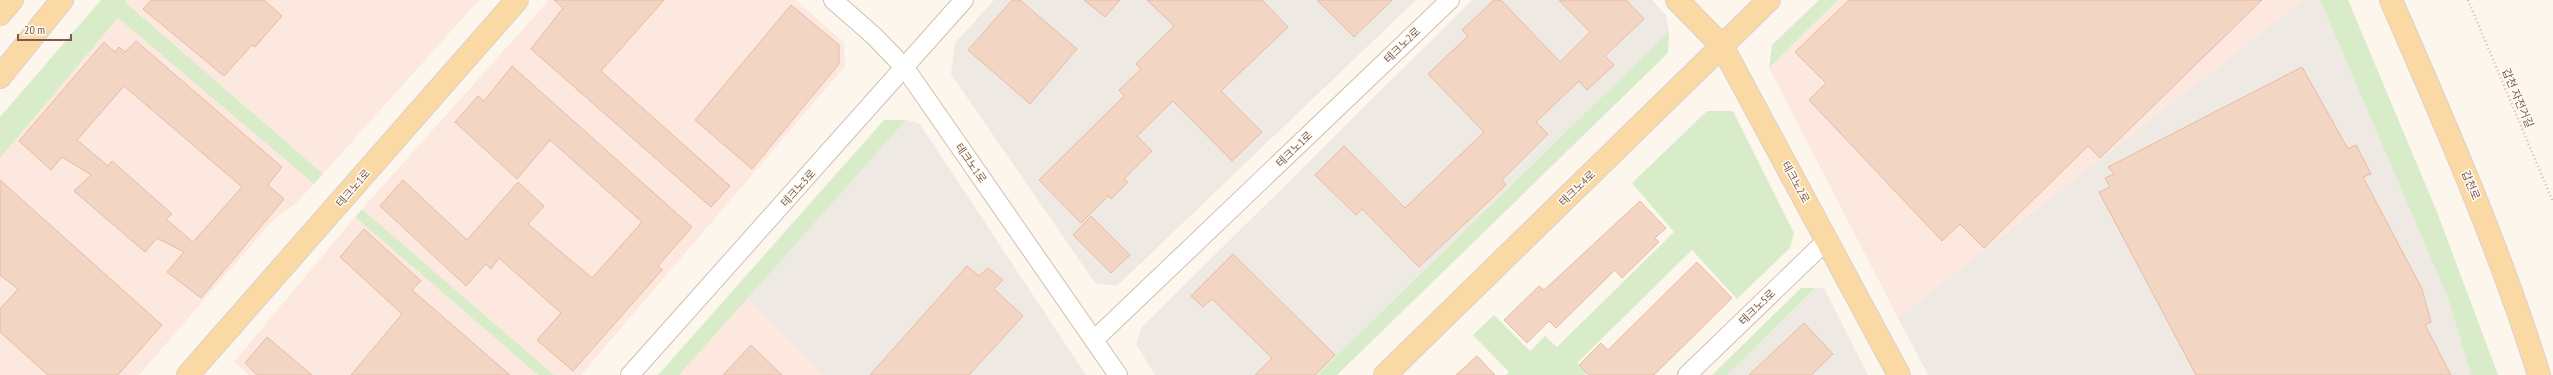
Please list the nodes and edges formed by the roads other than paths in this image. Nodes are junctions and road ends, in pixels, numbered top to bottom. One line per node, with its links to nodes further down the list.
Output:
1 (12, 0): 10 (main road)
2 (62, 0): 13 (main road)
3 (517, 0): 17 (main road, 테크노1로)
4 (833, 0): 12 (street, 테크노1로)
5 (964, 0): 12 (street, 테크노3로)
6 (1450, 0): 14 (street, 테크노2로)
7 (1677, 0): 11 (main road, 테크노2로)
8 (1769, 0): 11 (main road, 테크노4로)
9 (2391, 0): 23 (main road, 갑천로)
10 (0, 14)
11 (1722, 46): 15 (main road, 테크노2로); 20 (main road, 테크노4로)
12 (905, 68): 16 (street, 테크노1로); 18 (street, 테크노3로)
13 (0, 77)
14 (1355, 90): 16 (street, 테크노1로)
15 (1828, 239): 21 (street, 테크노5로); 22 (main road, 테크노2로)
16 (1094, 340): 19 (street, 테크노1로)
17 (188, 375)
18 (630, 375)
19 (1118, 375)
20 (1385, 375)
21 (1687, 375)
22 (1899, 375)
23 (2539, 375)

